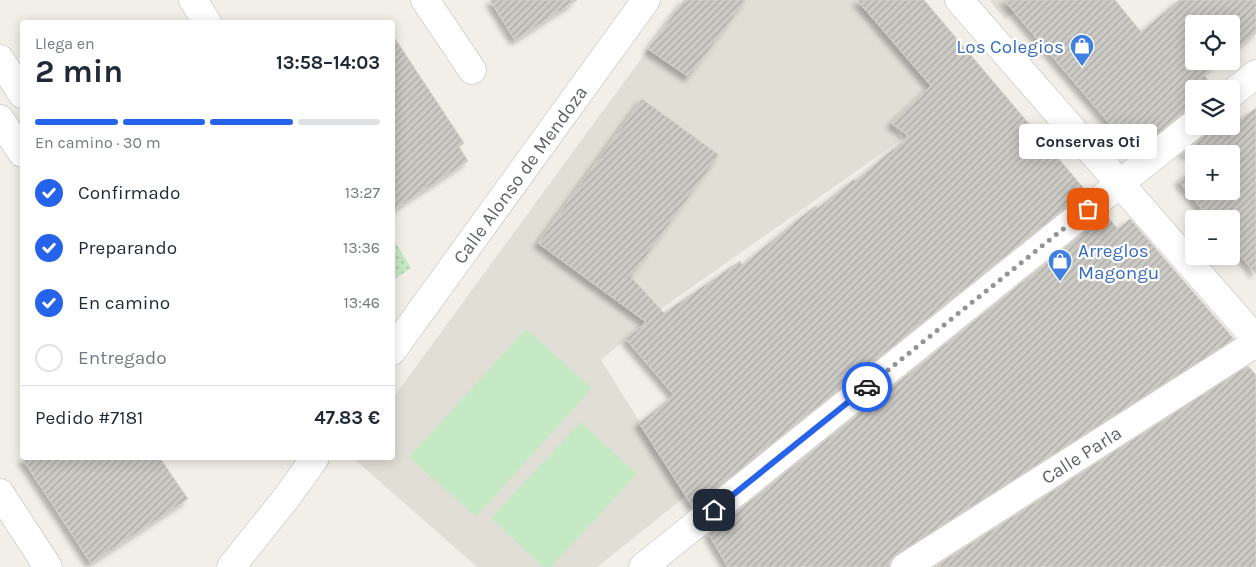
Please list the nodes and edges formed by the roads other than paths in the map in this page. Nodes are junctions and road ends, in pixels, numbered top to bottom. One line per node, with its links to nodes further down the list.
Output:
1 (193, 0): 5 (street)
2 (425, 0): 7 (street)
3 (646, 0): 17 (street, Calle Alonso de Mendoza)
4 (959, 0): 14 (street)
5 (206, 20)
6 (0, 59): 10 (street)
7 (472, 70)
8 (1256, 74): 9 (street)
9 (1240, 87)
10 (20, 91)
11 (0, 119): 13 (street)
12 (1185, 131): 14 (street)
13 (20, 150)
14 (1119, 184): 15 (street); 22 (street)
15 (1256, 339)
16 (1256, 343): 23 (street, Calle Parla)
17 (395, 347)
18 (314, 460): 21 (street)
19 (0, 493): 20 (street)
20 (48, 567)
21 (231, 567)
22 (643, 567)
23 (905, 567)

